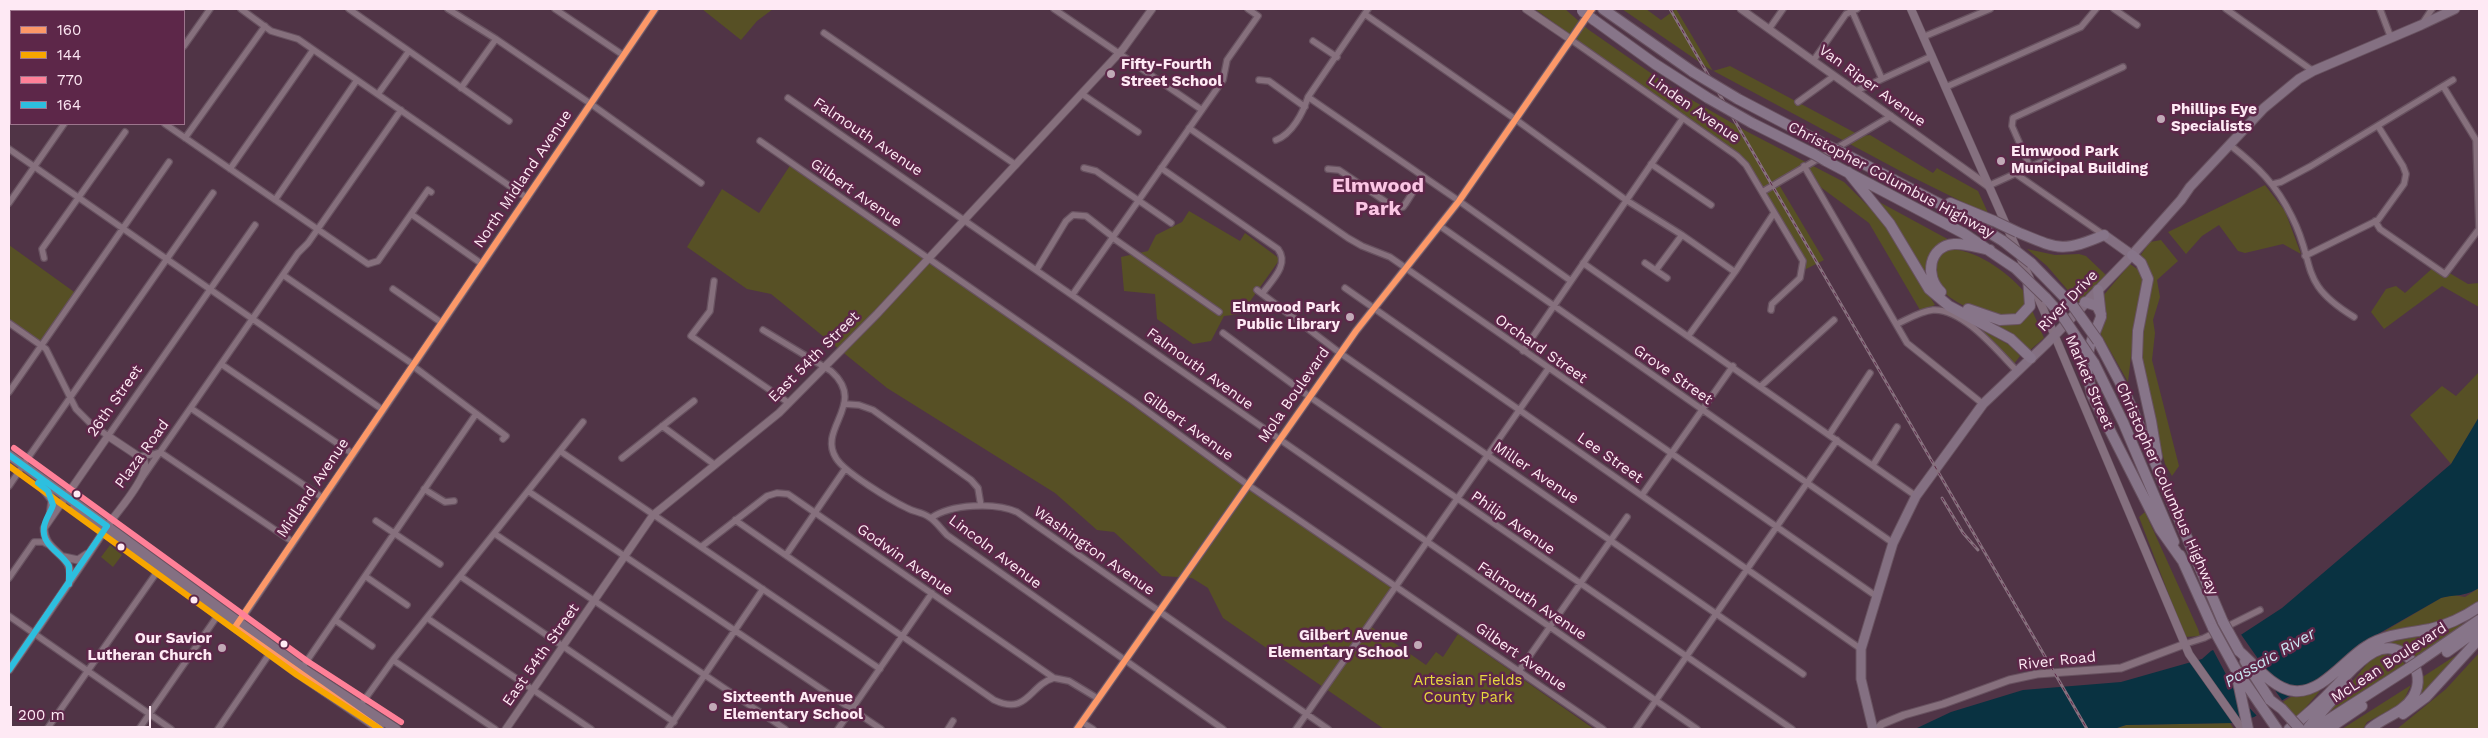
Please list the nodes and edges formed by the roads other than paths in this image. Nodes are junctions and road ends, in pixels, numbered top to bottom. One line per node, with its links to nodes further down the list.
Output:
1 (210, 9): 35 (street)
2 (241, 9): 26 (street)
3 (349, 9): 37 (street)
4 (448, 9): 32 (street)
5 (555, 9): 39 (street)
6 (654, 9): 39 (street, North Midland Avenue)
7 (1054, 9): 38 (street)
8 (1152, 9): 38 (street, East 54th Street)
9 (1248, 9): 62 (street)
10 (1526, 9): 33 (street, Linden Avenue)
11 (1603, 9): 77 (highway, Christopher Columbus Highway, bridge)
12 (1741, 9): 28 (street, Van Riper Avenue)
13 (1784, 9): 28 (street)
14 (1911, 9): 30 (main road, Market Street)
15 (1990, 9): 30 (street)
16 (2096, 9): 51 (street)
17 (2114, 9): 25 (street)
18 (2226, 9): 44 (street)
19 (2380, 9): 31 (street)
20 (2432, 9): 27 (street)
21 (2455, 9): 27 (main road, River Drive)
22 (1585, 10): 33 (street, Mola Boulevard); 92 (highway, Christopher Columbus Highway, bridge)
23 (1854, 10): 42 (street); 46 (street)
24 (1367, 12): 40 (street); 65 (street)
25 (2137, 25)
26 (265, 26): 36 (street); 73 (street)
27 (2421, 26): 31 (main road, River Drive)
28 (1769, 29): 42 (street, Van Riper Avenue)
29 (824, 33): 83 (street)
30 (1924, 38): 41 (main road, Market Street)
31 (2391, 38): 44 (main road, River Drive)
32 (496, 39): 52 (street); 59 (street)
33 (1570, 39): 64 (street, Linden Avenue); 65 (street, Mola Boulevard)
34 (1313, 41): 40 (street)
35 (185, 45)
36 (313, 50): 47 (street); 87 (street)
37 (409, 51): 52 (street); 54 (street)
38 (1119, 54): 55 (street, East 54th Street); 62 (street)
39 (623, 55): 59 (street, North Midland Avenue)
40 (1337, 56): 56 (street)
41 (1932, 56): 46 (street); 51 (main road, Market Street)
42 (1813, 61): 45 (street, Van Riper Avenue)
43 (2123, 67): 86 (street)
44 (2313, 71): 76 (main road, River Drive)
45 (1834, 76): 53 (street, Van Riper Avenue); 58 (street)
46 (1882, 79): 53 (street)
47 (358, 80): 54 (street); 104 (street)
48 (1259, 80): 60 (street)
49 (2454, 80): 50 (street)
50 (2443, 86): 69 (street); 113 (street)
51 (1946, 87): 81 (main road, Market Street)
52 (461, 88): 66 (street)
53 (1856, 91): 63 (street, Van Riper Avenue)
54 (378, 94): 61 (street)
55 (1082, 94): 72 (street); 83 (street, East 54th Street)
56 (1308, 97): 60 (street); 94 (street)
57 (788, 98): 112 (street, Falmouth Avenue)
58 (1798, 102)
59 (591, 104): 96 (street); 103 (street, North Midland Avenue)
60 (1305, 106): 74 (street)
61 (401, 110): 103 (street); 118 (street, Plaza Road)
62 (1202, 110): 70 (street)
63 (1891, 116): 77 (street); 91 (street, Van Riper Avenue)
64 (1683, 118): 82 (street); 100 (street, Linden Avenue)
65 (1515, 119): 106 (street); 107 (street, Mola Boulevard)
66 (509, 121)
67 (63, 125): 84 (street)
68 (166, 125): 73 (street)
69 (2378, 126): 97 (street); 113 (street)
70 (1189, 128): 89 (street); 131 (street, Orchard Street)
71 (125, 132): 102 (street)
72 (1138, 132)
73 (186, 138): 87 (street)
74 (1276, 140)
75 (760, 141): 126 (street, Gilbert Avenue)
76 (2230, 145): 97 (street); 123 (main road, River Drive)
77 (1829, 148): 85 (street); 95 (highway, Christopher Columbus Highway, bridge)
78 (9, 149): 84 (street)
79 (2050, 158): 86 (street)
80 (169, 162): 117 (street)
81 (1978, 163): 91 (street); 98 (main road, Market Street)
82 (1651, 164): 106 (street); 109 (street)
83 (1016, 165): 112 (street, East 54th Street)
84 (34, 166): 102 (street); 108 (street)
85 (1804, 166): 100 (street); 156 (street)
86 (2030, 167): 93 (street)
87 (230, 168): 104 (street)
88 (1084, 168): 105 (street)
89 (1162, 168): 105 (street); 163 (street, Miller Avenue)
90 (1328, 169): 94 (street)
91 (1964, 170): 98 (street, Van Riper Avenue)
92 (1848, 172): 122 (highway, Christopher Columbus Highway); 164 (highway)
93 (2016, 174): 98 (street); 120 (street)
94 (1424, 176): 107 (street)
95 (1896, 181): 120 (highway, bridge); 206 (highway, Christopher Columbus Highway, bridge)
96 (701, 183)
97 (2273, 184): 124 (street)
98 (1988, 186): 137 (main road, Market Street)
99 (431, 192): 111 (street)
100 (1762, 192): 110 (street, Linden Avenue)
101 (213, 193): 127 (street)
102 (79, 197): 117 (street); 125 (street)
103 (527, 198): 130 (street, North Midland Avenue)
104 (275, 200): 118 (street)
105 (1138, 200): 114 (street); 121 (street)
106 (1626, 200): 119 (street); 128 (street)
107 (1459, 201): 116 (street, Mola Boulevard); 139 (street)
108 (9, 203)
109 (1712, 205)
110 (1774, 212): 134 (street); 148 (street, Linden Avenue)
111 (412, 214): 118 (street); 130 (street)
112 (966, 220): 126 (street, East 54th Street); 132 (street, Falmouth Avenue)
113 (2375, 222): 124 (street)
114 (1171, 223)
115 (255, 225): 142 (street, 26th Street)
116 (1440, 226): 131 (street, Mola Boulevard); 146 (street, Grove Street)
117 (123, 228): 127 (street); 161 (street)
118 (318, 230): 135 (street, Plaza Road)
119 (1682, 235): 133 (street); 134 (street)
120 (2104, 235): 123 (main road)
121 (1113, 237): 132 (street); 144 (street); 149 (street)
122 (1990, 250): 137 (highway); 220 (highway, Christopher Columbus Highway, bridge)
123 (2132, 255): 143 (main road, River Drive); 206 (highway)
124 (2305, 256): 151 (street)
125 (44, 258)
126 (927, 258): 168 (street, East 54th Street); 209 (street, Gilbert Avenue)
127 (167, 260): 142 (street); 175 (street)
128 (1583, 263): 139 (street); 159 (street)
129 (1645, 263): 133 (street)
130 (482, 264): 155 (street, North Midland Avenue)
131 (1405, 268): 147 (street, Mola Boulevard); 162 (street, Orchard Street)
132 (1037, 269): 144 (street, Falmouth Avenue)
133 (1656, 270): 136 (street)
134 (1735, 272): 159 (street)
135 (282, 275): 152 (street, Plaza Road); 166 (street)
136 (1667, 278)
137 (2028, 278): 160 (main road, Market Street)
138 (714, 281): 177 (street)
139 (1570, 281): 146 (street)
140 (1345, 288): 147 (street, Lee Street)
141 (393, 289): 155 (street)
142 (209, 290): 152 (street); 189 (street, 26th Street)
143 (2098, 290): 145 (main road, River Drive); 150 (highway)
144 (1073, 294): 192 (street, Falmouth Avenue)
145 (2085, 302): 150 (highway); 160 (main road, River Drive)
146 (1554, 307): 162 (street); 183 (street, Grove Street)
147 (1373, 308): 163 (street, Mola Boulevard); 182 (street, Lee Street)
148 (1771, 310)
149 (1219, 312)
150 (2101, 316): 220 (highway)
151 (2354, 317)
152 (252, 320): 165 (street, Plaza Road); 181 (street)
153 (1834, 320): 172 (street)
154 (9, 323): 161 (street)
155 (442, 323): 166 (street, North Midland Avenue)
156 (1897, 324): 170 (street); 179 (street)
157 (763, 330): 168 (street)
158 (1223, 333): 174 (street, Philip Avenue)
159 (1689, 336): 167 (street)
160 (2054, 336): 164 (main road, River Drive); 273 (main road, Market Street)
161 (42, 346): 173 (street); 175 (street)
162 (1523, 351): 169 (street, Orchard Street)
163 (1340, 353): 174 (street, Mola Boulevard); 198 (street, Miller Avenue)
164 (2031, 358): 170 (main road, River Drive)
165 (221, 364): 180 (street, Plaza Road); 195 (street)
166 (413, 366): 181 (street, Midland Avenue); 184 (street)
167 (1733, 366): 172 (street); 183 (street)
168 (825, 367): 177 (street, East 54th Street); 178 (street)
169 (1548, 369): 182 (street); 196 (street, Orchard Street)
170 (2017, 372): 179 (main road, River Drive)
171 (1870, 373): 188 (street)
172 (1761, 386): 188 (street)
173 (9, 392)
174 (1310, 397): 192 (street, Mola Boulevard); 218 (street, Philip Avenue)
175 (70, 398): 189 (street); 204 (street)
176 (694, 401): 186 (street)
177 (789, 403): 202 (street, East 54th Street)
178 (845, 404): 205 (street, Lincoln Avenue); 221 (street)
179 (1983, 404): 215 (main road, River Drive)
180 (192, 409): 194 (street, Plaza Road); 217 (street)
181 (383, 410): 195 (street, Midland Avenue)
182 (1518, 410): 198 (street); 214 (street, Lee Street)
183 (1702, 411): 196 (street); 208 (street, Grove Street)
184 (476, 414): 190 (street); 212 (street)
185 (583, 422): 193 (street)
186 (662, 426): 200 (street); 202 (street)
187 (1897, 427): 203 (street)
188 (1829, 435): 191 (street)
189 (108, 436): 199 (street); 216 (street, 26th Street)
190 (503, 439)
191 (1837, 440): 203 (street); 208 (street)
192 (1279, 441): 209 (street, Mola Boulevard); 235 (street, Falmouth Avenue)
193 (560, 451): 213 (street); 224 (street)
194 (160, 452): 199 (street); 207 (street, Plaza Road); 234 (street)
195 (353, 454): 217 (street, Midland Avenue)
196 (1671, 454): 214 (street); 229 (street, Orchard Street)
197 (9, 455): 204 (main road)
198 (1487, 455): 218 (street); 233 (street, Miller Avenue)
199 (139, 456): 207 (street)
200 (622, 458)
201 (9, 462): 204 (main road)
202 (715, 465): 224 (street, East 54th Street)
203 (1873, 465): 215 (street)
204 (21, 468): 210 (street); 211 (main road); 216 (main road)
205 (846, 469): 222 (street); 226 (street, Lincoln Avenue)
206 (2159, 473): 277 (highway, Christopher Columbus Highway, bridge)
207 (139, 482): 230 (street, Plaza Road)
208 (1808, 484): 229 (street); 236 (street, Grove Street)
209 (1248, 485): 251 (street, Gilbert Avenue); 259 (street, Mola Boulevard)
210 (9, 486)
211 (42, 486): 216 (main road); 223 (main road)
212 (424, 489): 219 (street); 231 (street)
213 (528, 491): 232 (street); 240 (street)
214 (1642, 495): 244 (street, Lee Street)
215 (1916, 496): 236 (main road, River Drive)
216 (63, 498): 223 (street, 26th Street); 230 (main road)
217 (323, 498): 234 (street, Midland Avenue)
218 (1457, 499): 235 (street); 250 (street, Philip Avenue)
219 (454, 501)
220 (2152, 502): 286 (highway, Christopher Columbus Highway, bridge)
221 (982, 506): 226 (street, Washington Avenue); 259 (street, Washington Avenue)
222 (817, 513): 227 (street, Godwin Avenue); 241 (street); 253 (street, Godwin Avenue)
223 (51, 514): 237 (street, 26th Street)
224 (654, 515): 238 (street); 240 (street, East 54th Street)
225 (1626, 517): 233 (street)
226 (931, 518): 283 (street, Lincoln Avenue)
227 (735, 520): 238 (street, Godwin Avenue); 241 (street)
228 (376, 521): 231 (street)
229 (1777, 528): 244 (street); 254 (street, Orchard Street)
230 (105, 529): 239 (street, Plaza Road); 245 (main road); 266 (main road)
231 (395, 533): 243 (street); 246 (street)
232 (495, 534): 247 (street); 255 (street)
233 (1611, 540): 250 (street); 260 (street, Miller Avenue)
234 (293, 542): 266 (street, Midland Avenue)
235 (1426, 543): 251 (street); 267 (street, Falmouth Avenue)
236 (1893, 543): 254 (main road, River Drive)
237 (50, 546): 242 (street); 248 (street)
238 (701, 547): 252 (street)
239 (92, 551): 242 (street); 249 (street, Plaza Road)
240 (625, 556): 255 (street, East 54th Street); 269 (street)
241 (786, 556): 271 (street)
242 (64, 557): 249 (street)
243 (440, 564)
244 (1748, 569): 260 (street); 276 (street, Lee Street)
245 (157, 572): 261 (main road); 289 (street)
246 (365, 576): 256 (street); 264 (street)
247 (460, 576): 263 (street); 275 (street)
248 (9, 578)
249 (68, 584): 270 (street, Plaza Road)
250 (1580, 584): 267 (street); 281 (street, Philip Avenue)
251 (1397, 586): 290 (street, Gilbert Avenue); 303 (street)
252 (763, 589): 269 (street); 287 (street)
253 (932, 593): 271 (street); 294 (street, Godwin Avenue)
254 (1876, 596): 276 (main road, River Drive)
255 (594, 601): 275 (street, East 54th Street); 293 (street)
256 (407, 605)
257 (2479, 608): 279 (highway)
258 (2260, 610): 273 (street)
259 (1158, 613): 283 (street, Mola Boulevard); 303 (street, Washington Avenue)
260 (1716, 614): 281 (street); 292 (street, Miller Avenue)
261 (218, 615): 266 (main road); 302 (street)
262 (9, 616): 270 (street)
263 (427, 618): 282 (street); 295 (street)
264 (335, 620): 274 (street); 285 (street)
265 (2479, 620): 284 (highway, McLean Boulevard)
266 (237, 625): 278 (main road); 285 (main road)
267 (1550, 629): 290 (street); 297 (street, Falmouth Avenue)
268 (2479, 629): 284 (highway, McLean Boulevard)
269 (735, 631): 293 (street); 301 (street)
270 (34, 633): 288 (street, Plaza Road); 289 (street)
271 (902, 637): 287 (street); 294 (street)
272 (2479, 639): 304 (highway)
273 (2185, 644): 308 (main road, Market Street); 333 (street, River Road)
274 (372, 646)
275 (563, 647): 295 (street, East 54th Street); 306 (street)
276 (1862, 649): 332 (main road, River Drive)
277 (2239, 651): 279 (highway); 298 (highway, Christopher Columbus Highway)
278 (270, 653): 312 (street); 313 (main road)
279 (2356, 654): 300 (highway)
280 (2369, 655): 300 (highway); 304 (highway); 337 (highway)
281 (1687, 656): 297 (street); 331 (street, Philip Avenue)
282 (393, 660): 299 (street); 315 (street)
283 (1124, 661): 296 (street, Mola Boulevard); 325 (street, Lincoln Avenue)
284 (2422, 664): 291 (highway, McLean Boulevard, bridge)
285 (302, 668): 299 (main road)
286 (2235, 668): 308 (highway); 334 (highway, Christopher Columbus Highway)
287 (880, 669): 301 (street)
288 (9, 670)
289 (88, 671): 302 (street); 309 (street)
290 (1519, 671): 328 (street, Gilbert Avenue)
291 (2410, 671): 338 (highway, McLean Boulevard); 339 (highway, McLean Boulevard)
292 (1803, 674)
293 (705, 676): 306 (street); 319 (street)
294 (1054, 678): 296 (street, Godwin Avenue)
295 (534, 690): 316 (street, East 54th Street); 317 (street)
296 (1097, 698): 307 (street, Mola Boulevard)
297 (1656, 700): 329 (street); 330 (street, Falmouth Avenue)
298 (2270, 700): 335 (highway, Christopher Columbus Highway, bridge); 336 (highway, bridge)
299 (360, 706): 314 (main road)
300 (2312, 709): 335 (highway)
301 (852, 710): 320 (street); 321 (street)
302 (150, 714): 310 (street); 311 (street)
303 (1306, 714): 326 (street); 327 (street, Washington Avenue)
304 (2386, 720): 340 (highway)
305 (953, 721): 322 (street)
306 (674, 722): 318 (street)
307 (1082, 722): 323 (street, Mola Boulevard); 324 (street)
308 (2245, 728)
309 (47, 729)
310 (139, 729)
311 (172, 729)
312 (218, 729)
313 (380, 729)
314 (396, 729)
315 (495, 729)
316 (506, 729)
317 (591, 729)
318 (668, 729)
319 (785, 729)
320 (838, 729)
321 (881, 729)
322 (948, 729)
323 (1076, 729)
324 (1093, 729)
325 (1223, 729)
326 (1296, 729)
327 (1328, 729)
328 (1603, 729)
329 (1636, 729)
330 (1696, 729)
331 (1792, 729)
332 (1873, 729)
333 (1877, 729)
334 (2277, 729)
335 (2291, 729)
336 (2300, 729)
337 (2307, 729)
338 (2314, 729)
339 (2328, 729)
340 (2370, 729)

